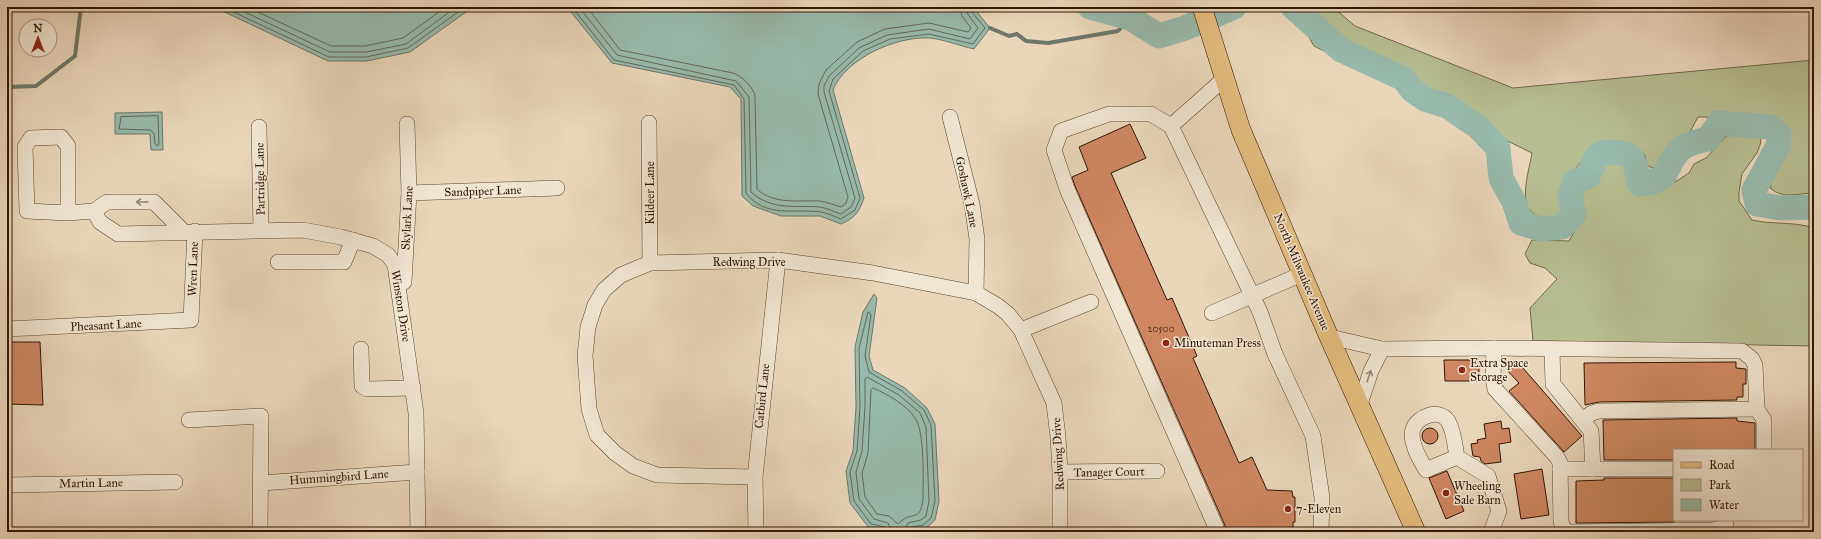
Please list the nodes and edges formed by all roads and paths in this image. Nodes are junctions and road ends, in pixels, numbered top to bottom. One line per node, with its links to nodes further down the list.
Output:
1 (1202, 7): 2 (main road, North Milwaukee Avenue)
2 (1225, 78): 6 (street); 18 (main road, North Milwaukee Avenue)
3 (950, 116): 19 (street, Goshawk Lane)
4 (649, 123): 17 (street, Kildeer Lane)
5 (408, 124): 9 (street, Skylark Lane)
6 (1171, 126): 20 (street); 54 (street)
7 (259, 127): 12 (street, Partridge Lane)
8 (557, 188): 9 (street, Sandpiper Lane)
9 (409, 193): 23 (street, Skylark Lane)
10 (94, 211): 11 (street); 13 (street, Winston Drive); 13 (street, one-way to 10)
11 (68, 213): 11 (street)
12 (261, 230): 13 (street, Winston Drive); 14 (street, Winston Drive)
13 (189, 231): 22 (street, Wren Lane)
14 (353, 240): 16 (street); 23 (street, Winston Drive)
15 (778, 260): 17 (street, Redwing Drive); 19 (street, Redwing Drive); 45 (street, Catbird Lane)
16 (278, 262)
17 (650, 263): 45 (street, Redwing Drive)
18 (1302, 274): 20 (street); 27 (main road, North Milwaukee Avenue)
19 (976, 293): 26 (street, Redwing Drive)
20 (1251, 295): 24 (street); 55 (street)
21 (1091, 302): 26 (street)
22 (192, 306): 25 (street, Pheasant Lane)
23 (402, 311): 32 (street, Winston Drive)
24 (1212, 313)
25 (7, 329)
26 (1021, 330): 44 (street, Redwing Drive)
27 (1330, 337): 31 (street); 33 (main road, North Milwaukee Avenue)
28 (361, 348): 32 (street)
29 (1494, 348): 30 (street); 31 (street); 39 (street)
30 (1552, 348): 34 (street); 35 (street)
31 (1382, 349): 33 (street, one-way to 31)
32 (413, 388): 43 (street, Winston Drive)
33 (1360, 404): 56 (main road, North Milwaukee Avenue)
34 (1757, 409): 35 (street); 37 (street)
35 (1583, 419): 40 (street)
36 (189, 420): 47 (street)
37 (1764, 449)
38 (1457, 458): 57 (street)
39 (1560, 469): 40 (street); 49 (street)
40 (1593, 469): 41 (street)
41 (1673, 469)
42 (1157, 471): 44 (street, Tanager Court)
43 (417, 472): 47 (street, Hummingbird Lane); 51 (street, Winston Drive)
44 (1060, 472): 53 (street, Redwing Drive)
45 (755, 477): 52 (street, Catbird Lane)
46 (175, 482): 48 (street, Martin Lane)
47 (260, 482): 50 (street)
48 (7, 485)
49 (1726, 521)
50 (260, 532)
51 (418, 532)
52 (756, 532)
53 (1060, 532)
54 (1218, 532)
55 (1321, 532)
56 (1416, 532)
57 (1491, 532)

